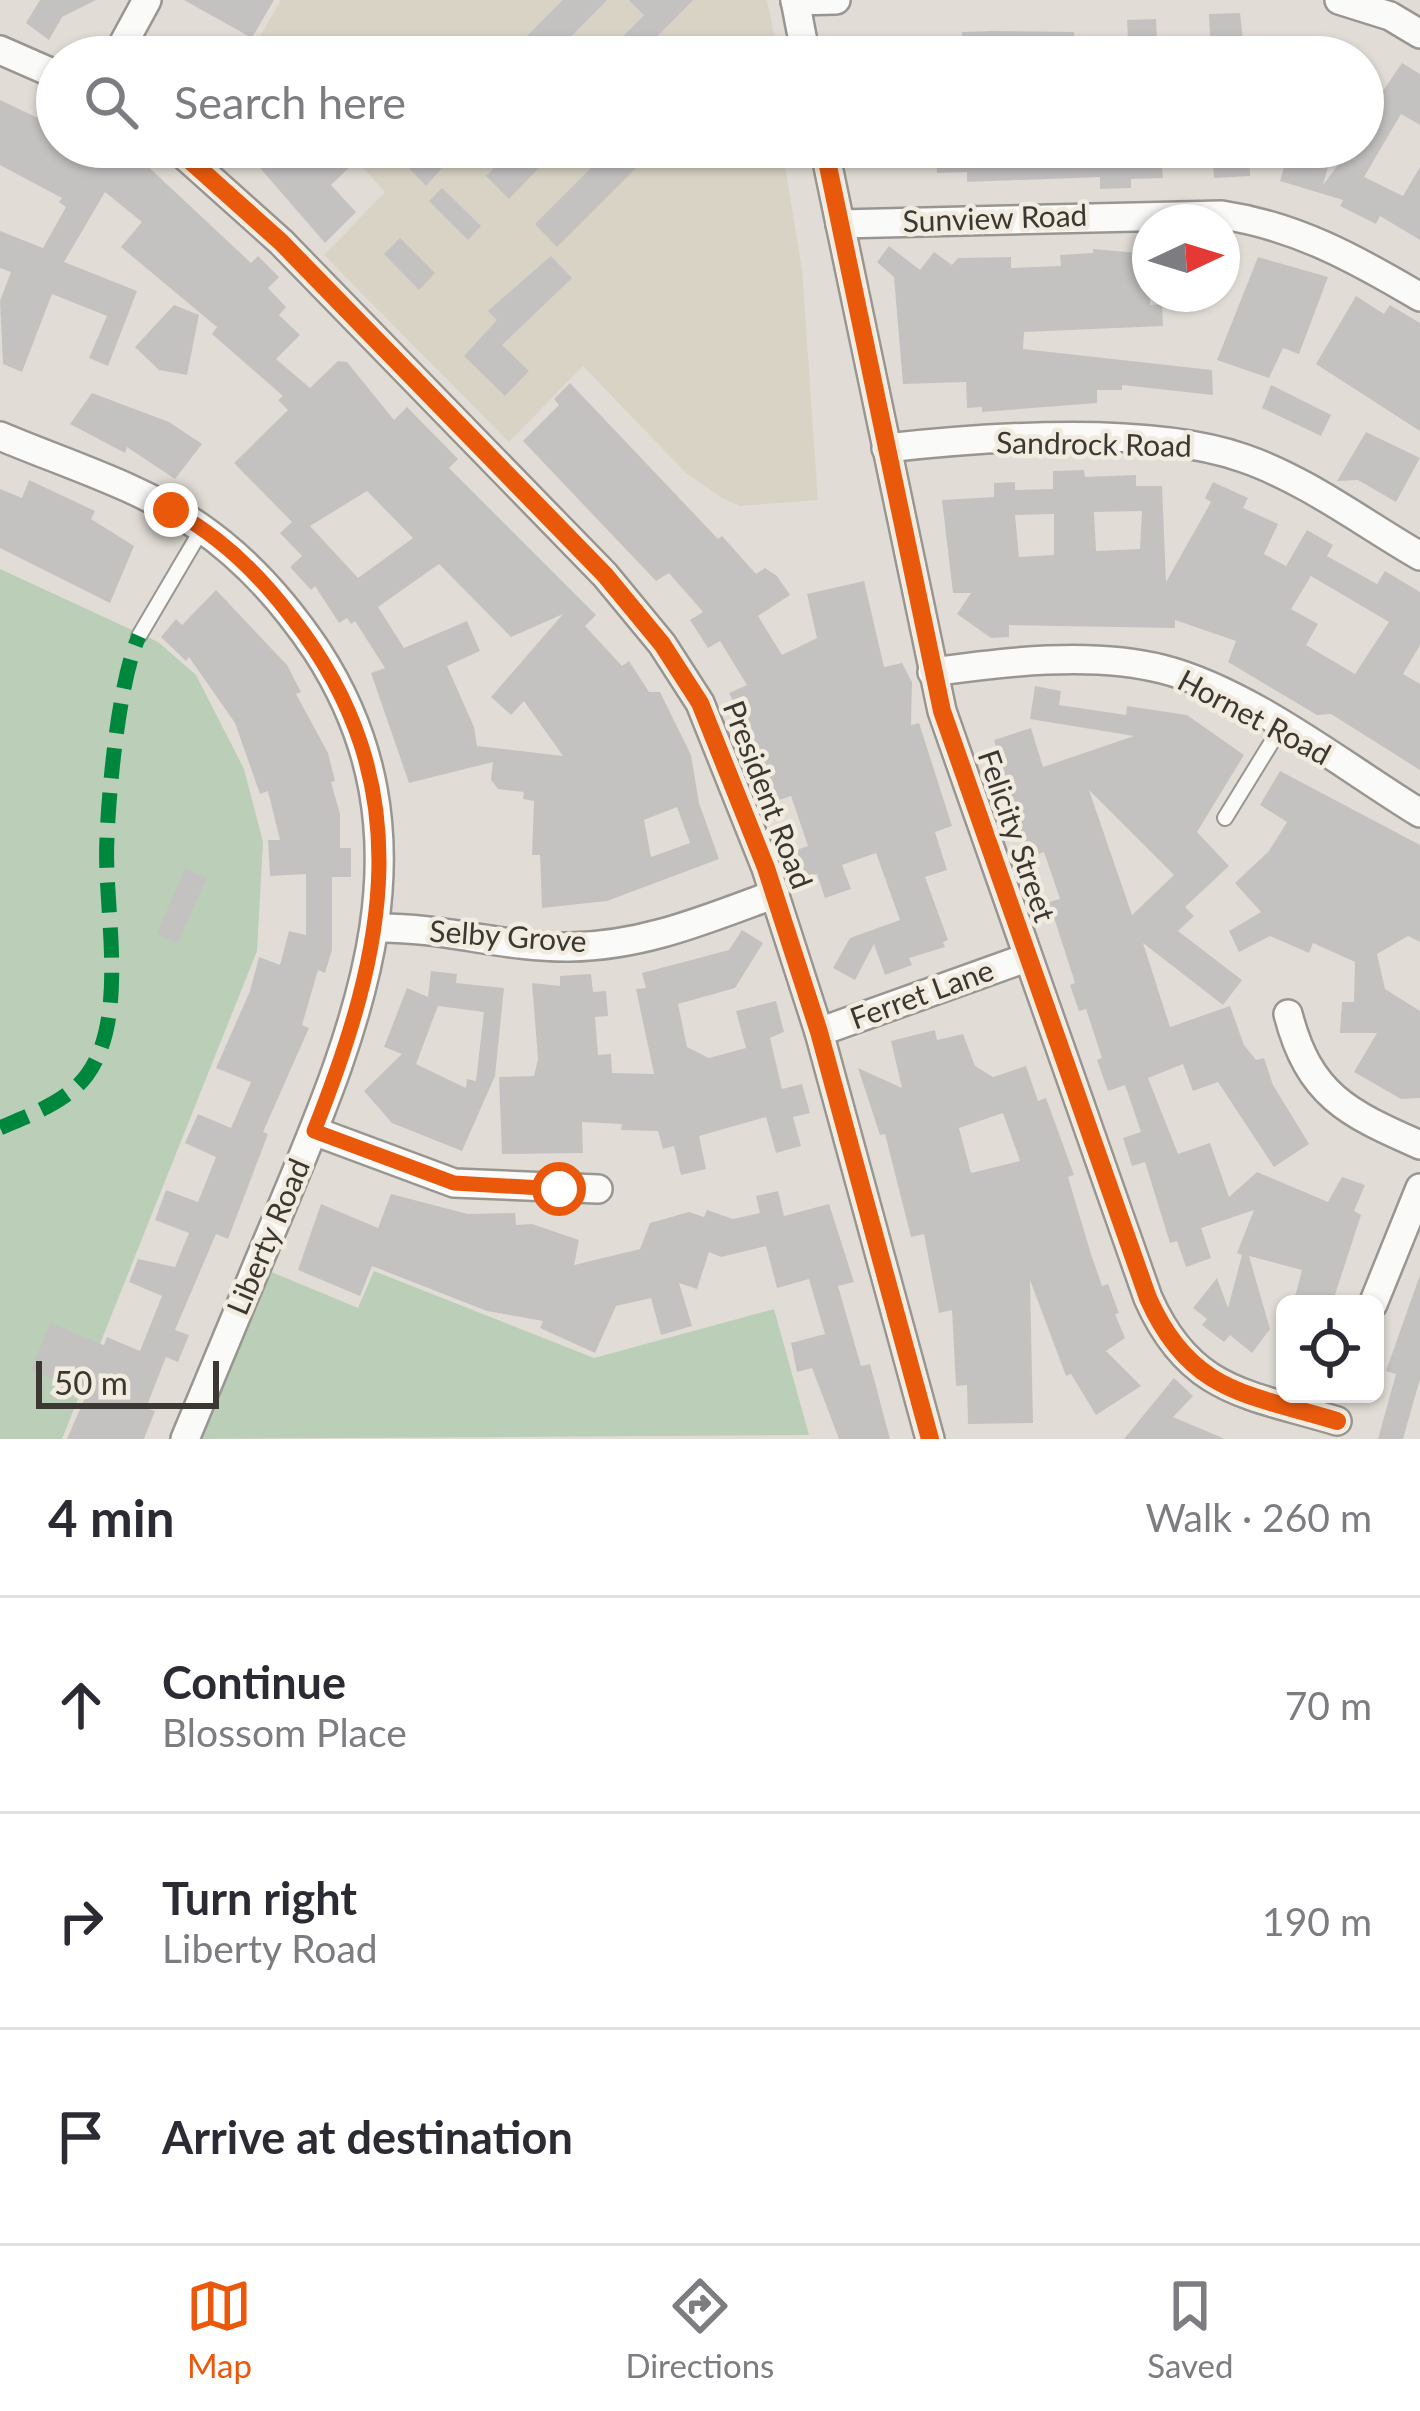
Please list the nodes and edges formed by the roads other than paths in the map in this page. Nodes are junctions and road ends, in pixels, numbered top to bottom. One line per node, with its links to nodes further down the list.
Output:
1 (147, 0): 6 (street)
2 (795, 0): 3 (street); 7 (street)
3 (836, 0)
4 (1339, 0): 5 (street)
5 (1420, 34)
6 (127, 36)
7 (802, 36)
8 (0, 50): 9 (street)
9 (36, 66)
10 (198, 168): 23 (street, President Road)
11 (828, 168): 12 (street, Felicity Street)
12 (840, 224): 13 (street, Sunview Road); 15 (street, Felicity Street)
13 (1420, 297)
14 (0, 436): 16 (street, Liberty Road)
15 (886, 448): 17 (street, Sandrock Road); 19 (street, Felicity Street)
16 (202, 529): 18 (lane); 24 (street, Liberty Road)
17 (1420, 556)
18 (139, 636)
19 (932, 672): 20 (street, Hornet Road); 25 (street, Felicity Street)
20 (1281, 728): 21 (street, Hornet Road); 22 (lane)
21 (1420, 813)
22 (1225, 818)
23 (775, 894): 24 (street, Selby Grove); 27 (street, President Road)
24 (377, 928): 28 (street, Liberty Road)
25 (1026, 958): 27 (street, Ferret Lane); 33 (street, Felicity Street)
26 (1288, 1014): 29 (street)
27 (819, 1032): 35 (street, President Road)
28 (314, 1131): 31 (street); 34 (street, Liberty Road)
29 (1420, 1145)
30 (1420, 1188): 32 (street)
31 (598, 1189)
32 (1377, 1295)
33 (1338, 1418)
34 (185, 1439)
35 (930, 1439)

